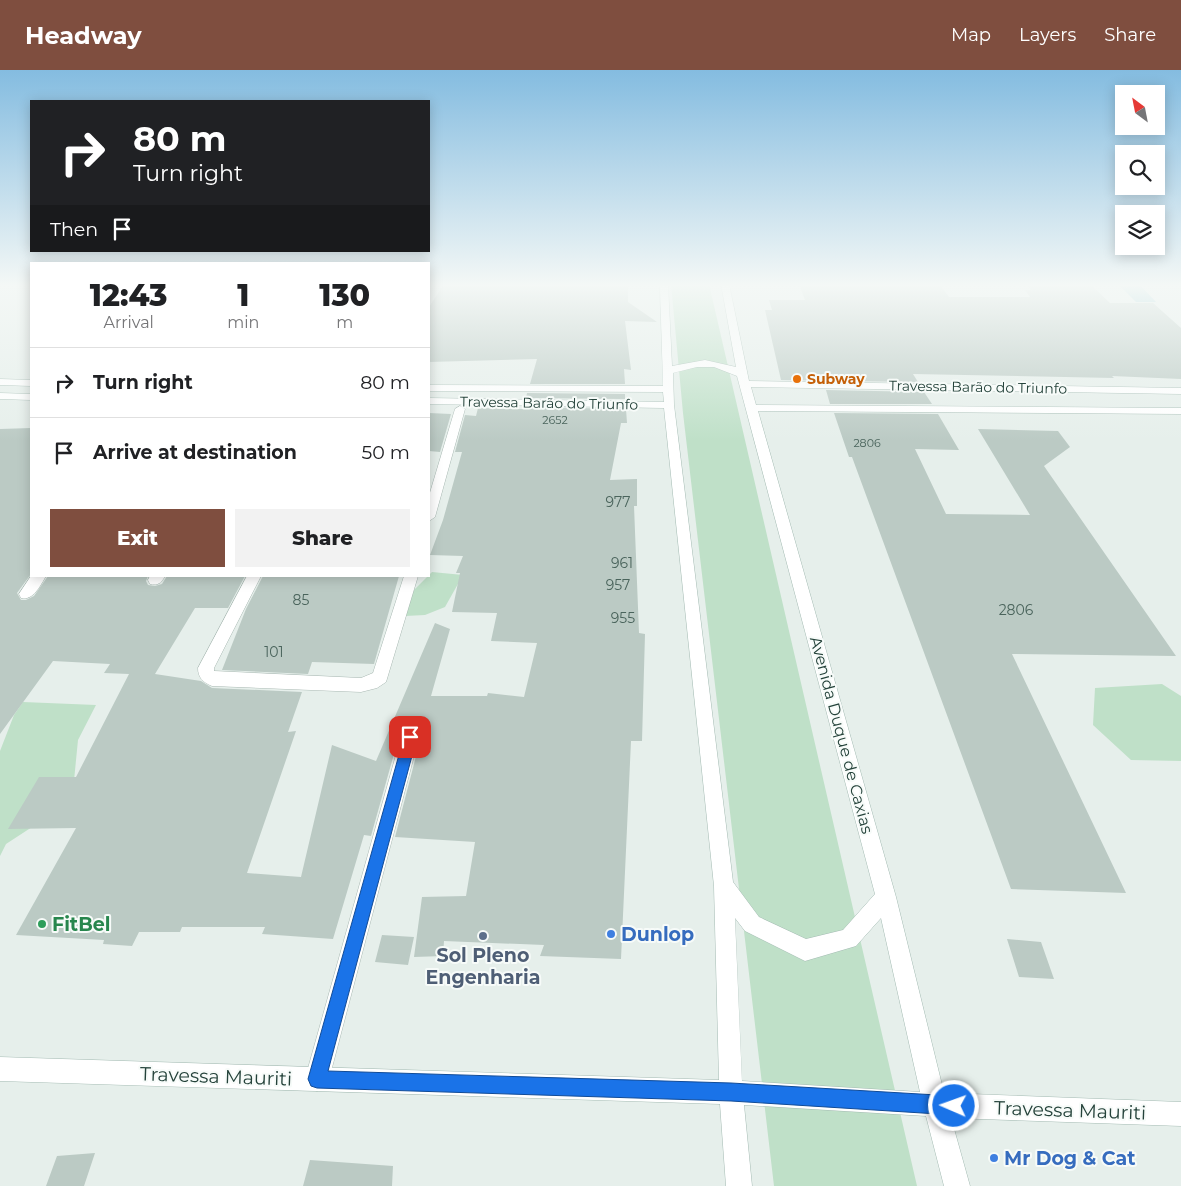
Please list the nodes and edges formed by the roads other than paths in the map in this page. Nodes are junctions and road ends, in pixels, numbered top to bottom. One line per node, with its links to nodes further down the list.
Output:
1 (666, 336): 3 (main road)
2 (735, 336): 4 (main road, Avenida Duque de Caxias)
3 (668, 371): 4 (main road); 11 (main road)
4 (743, 379): 8 (main road, Travessa Barão do Triunfo); 15 (main road, Avenida Duque de Caxias)
5 (0, 382): 6 (main road)
6 (30, 383)
7 (430, 388): 11 (main road, Travessa Barão do Triunfo)
8 (1177, 390): 12 (main road)
9 (0, 396): 10 (main road)
10 (30, 397)
11 (668, 397): 14 (main road, Travessa Barão do Triunfo); 23 (main road)
12 (1181, 399)
13 (430, 401): 14 (main road, Travessa Barão do Triunfo)
14 (462, 405): 17 (main road)
15 (751, 408): 16 (main road, Travessa Barão do Triunfo); 24 (main road, Avenida Duque de Caxias)
16 (1181, 411)
17 (430, 514)
18 (38, 577): 21 (main road)
19 (253, 577): 20 (main road)
20 (410, 577)
21 (26, 594)
22 (410, 737): 26 (main road)
23 (724, 886): 24 (main road); 27 (main road)
24 (886, 897): 28 (main road, Avenida Duque de Caxias)
25 (0, 1069): 26 (main road, Travessa Mauriti)
26 (317, 1079): 27 (main road, Travessa Mauriti)
27 (731, 1092): 28 (main road, Travessa Mauriti); 30 (main road)
28 (935, 1105): 29 (main road, Travessa Mauriti); 31 (main road, Avenida Duque de Caxias)
29 (1181, 1114)
30 (740, 1186)
31 (957, 1186)

